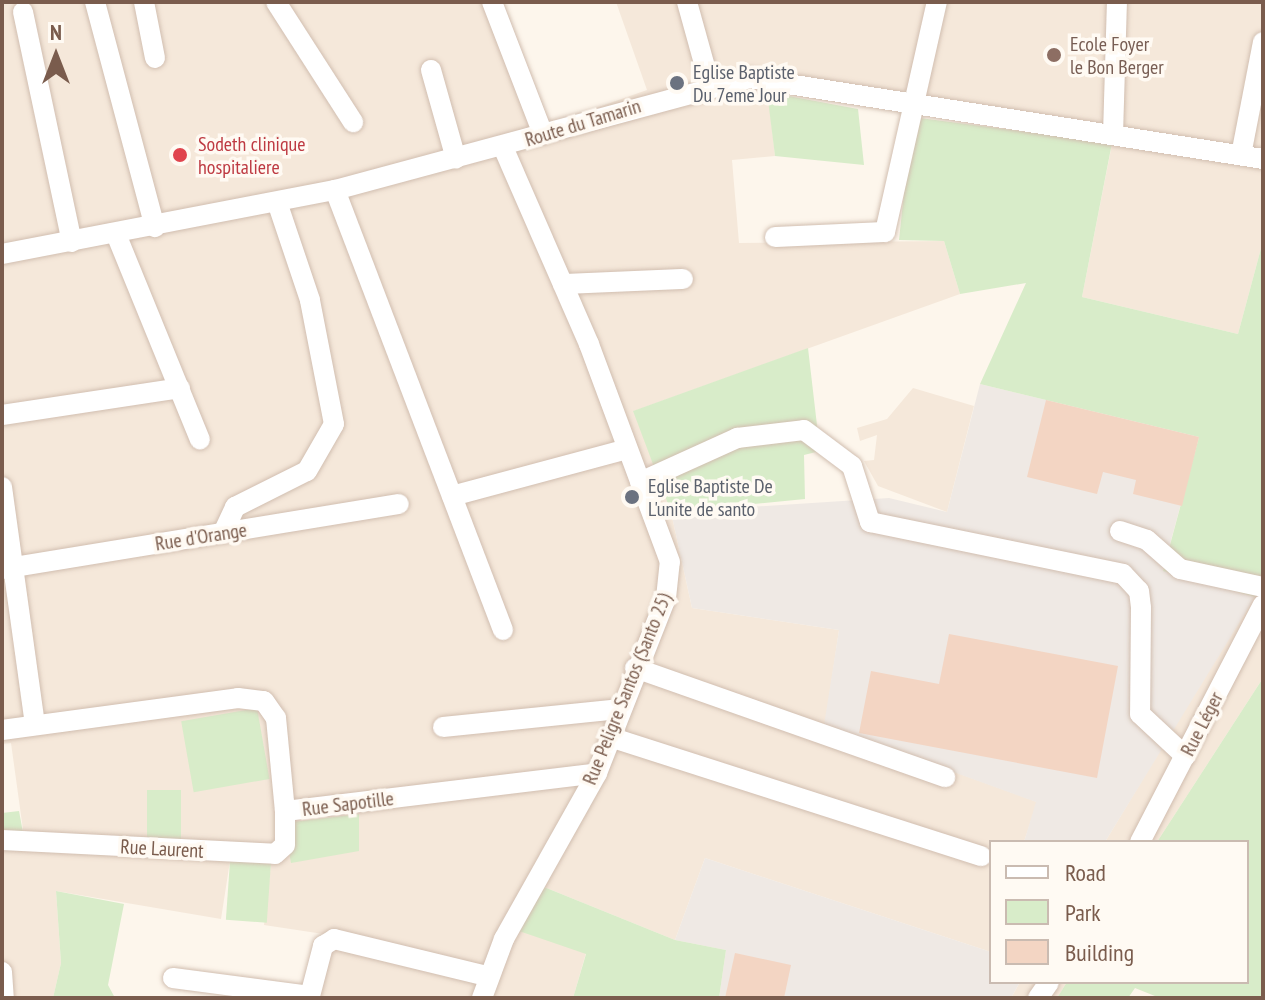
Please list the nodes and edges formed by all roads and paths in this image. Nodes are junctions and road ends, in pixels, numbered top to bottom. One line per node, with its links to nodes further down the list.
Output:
1 (95, 2): 23 (street)
2 (144, 2): 10 (street)
3 (276, 2): 14 (street)
4 (492, 2): 15 (street)
5 (687, 2): 12 (street)
6 (937, 2): 13 (street)
7 (1117, 2): 16 (street)
8 (23, 12): 26 (street)
9 (1263, 42): 18 (street)
10 (155, 58)
11 (431, 70): 19 (street)
12 (710, 85): 13 (street, Route du Tamarin); 15 (street, Route du Tamarin)
13 (918, 106): 16 (street, Route du Tamarin); 25 (street)
14 (353, 122)
15 (543, 134): 17 (street, Route du Tamarin)
16 (1113, 135): 18 (street, Route du Tamarin)
17 (503, 147): 19 (street, Route du Tamarin); 29 (street, Rue Peligre Santos (Santo 25))
18 (1241, 155): 20 (street, Route du Tamarin)
19 (456, 159): 21 (street, Route du Tamarin)
20 (1263, 159)
21 (335, 190): 22 (street, Route du Tamarin); 36 (street)
22 (277, 202): 23 (street, Route du Tamarin); 39 (street)
23 (155, 227): 24 (street, Route du Tamarin)
24 (116, 234): 26 (street, Route du Tamarin); 30 (street)
25 (775, 237)
26 (72, 242): 27 (street, Route du Tamarin)
27 (2, 254)
28 (683, 279): 29 (street)
29 (563, 284): 33 (street, Rue Peligre Santos (Santo 25))
30 (180, 388): 31 (street); 32 (street)
31 (2, 415)
32 (200, 440)
33 (627, 449): 34 (street, Rue Peligre Santos (Santo 25)); 36 (street)
34 (640, 482): 44 (street, Rue Peligre Santos (Santo 25)); 50 (street)
35 (2, 487): 40 (street)
36 (452, 496): 43 (street)
37 (399, 504): 39 (street, Rue d'Orange)
38 (1120, 531): 41 (street)
39 (223, 533): 40 (street, Rue d'Orange)
40 (8, 568): 46 (street)
41 (1263, 587)
42 (1263, 605): 50 (street, Rue Léger)
43 (503, 630)
44 (635, 668): 45 (street, Rue Peligre Santos (Santo 25)); 52 (street)
45 (621, 709): 47 (street); 49 (street, Rue Peligre Santos (Santo 25))
46 (35, 725): 48 (street, Rue Sapotille); 53 (street, Rue Sapotille)
47 (443, 727)
48 (2, 730)
49 (610, 737): 51 (street, Rue Peligre Santos (Santo 25)); 56 (street)
50 (1185, 756): 55 (street, Rue Léger)
51 (597, 773): 53 (street, Rue Sapotille); 58 (street, Rue Peligre Santos (Santo 25))
52 (945, 777)
53 (285, 811): 54 (street, Rue Laurent)
54 (2, 840)
55 (1141, 840)
56 (981, 856)
57 (2, 972): 60 (street)
58 (487, 976): 59 (street); 61 (street, Rue Peligre Santos (Santo 25))
59 (173, 978)
60 (4, 998)
61 (482, 998)

